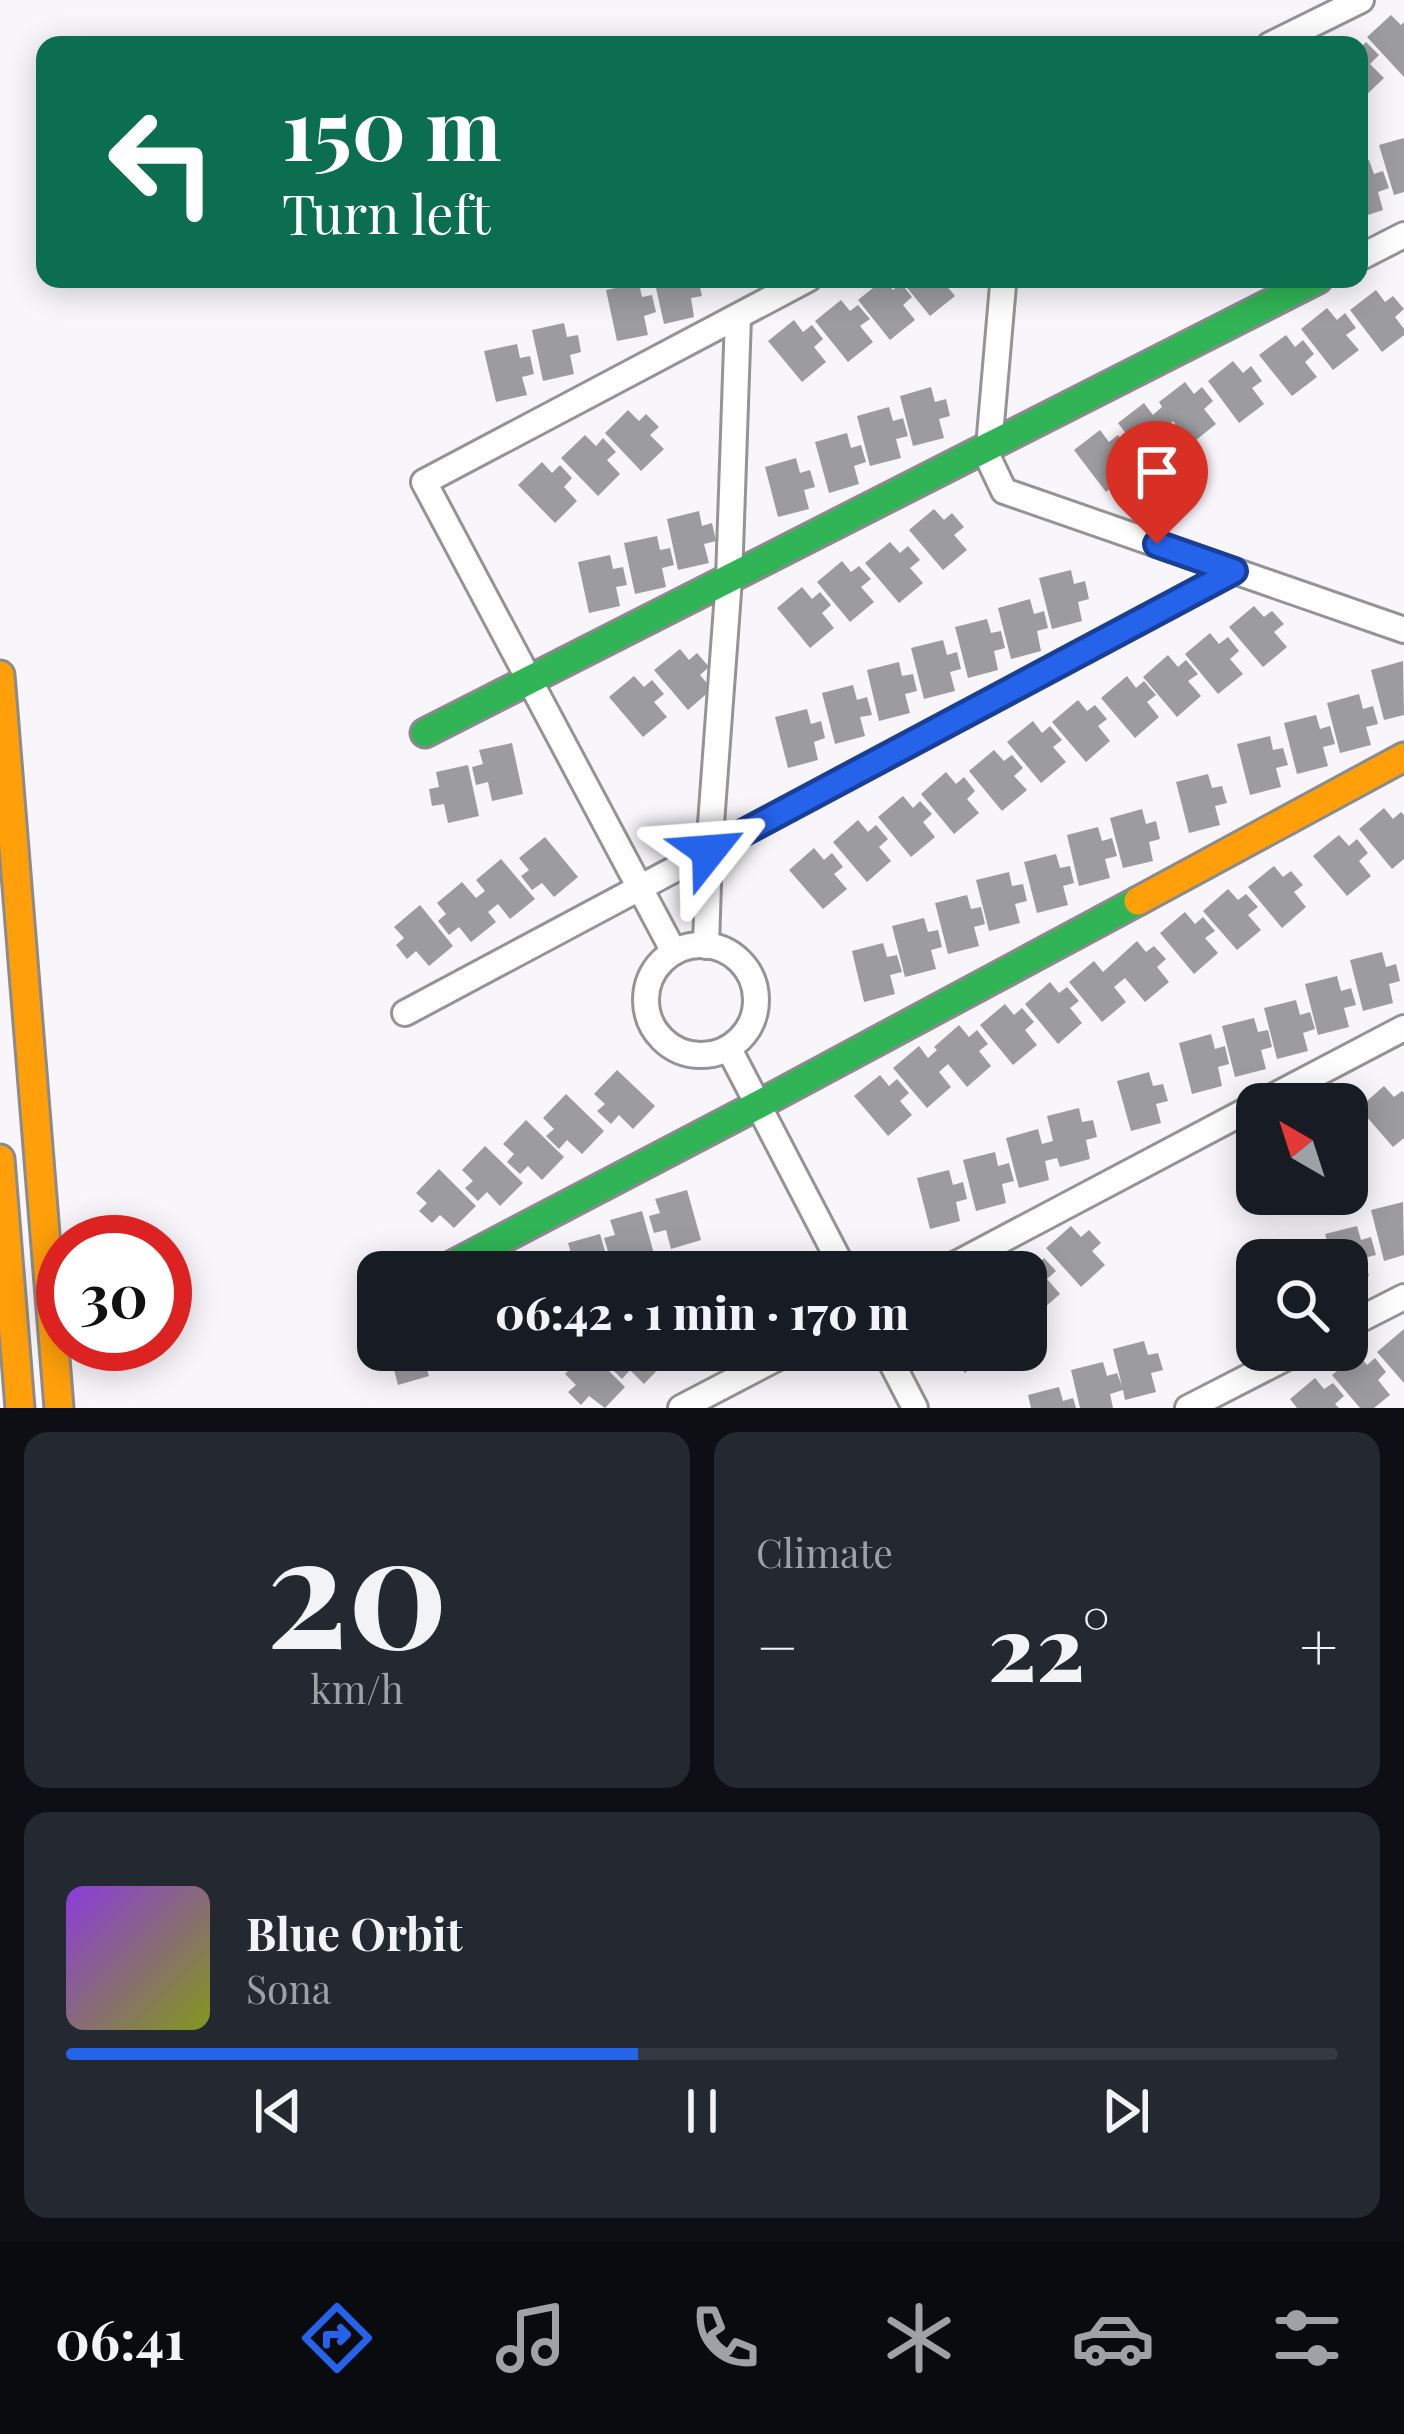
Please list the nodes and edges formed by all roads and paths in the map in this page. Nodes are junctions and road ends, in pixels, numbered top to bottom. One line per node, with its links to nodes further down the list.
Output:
1 (1361, 0): 2 (street)
2 (1288, 36)
3 (1404, 236): 4 (street)
4 (1368, 254)
5 (791, 288): 8 (street)
6 (1004, 288): 9 (street)
7 (1300, 288): 9 (main road)
8 (738, 316): 11 (street); 14 (street)
9 (986, 448): 10 (street); 11 (main road)
10 (1234, 571): 12 (street); 17 (street)
11 (729, 579): 14 (main road); 17 (street)
12 (1404, 630)
13 (0, 675): 37 (main road)
14 (530, 680): 15 (main road); 18 (street)
15 (425, 734)
16 (1404, 757): 25 (main road)
17 (709, 851): 18 (street); 19 (street)
18 (640, 887): 20 (street); 21 (street)
19 (706, 946): 20 (street); 23 (street)
20 (674, 952): 23 (street)
21 (405, 1013)
22 (1404, 1028): 24 (street)
23 (729, 1048): 25 (street)
24 (1300, 1083)
25 (758, 1105): 28 (main road); 29 (street)
26 (1236, 1117): 30 (street)
27 (0, 1159): 36 (main road)
28 (479, 1251)
29 (833, 1251)
30 (981, 1251)
31 (1404, 1297): 32 (street)
32 (1368, 1315)
33 (752, 1371): 38 (street)
34 (896, 1371): 39 (street)
35 (1260, 1371): 40 (street)
36 (20, 1408)
37 (58, 1408)
38 (681, 1408)
39 (915, 1408)
40 (1188, 1408)

